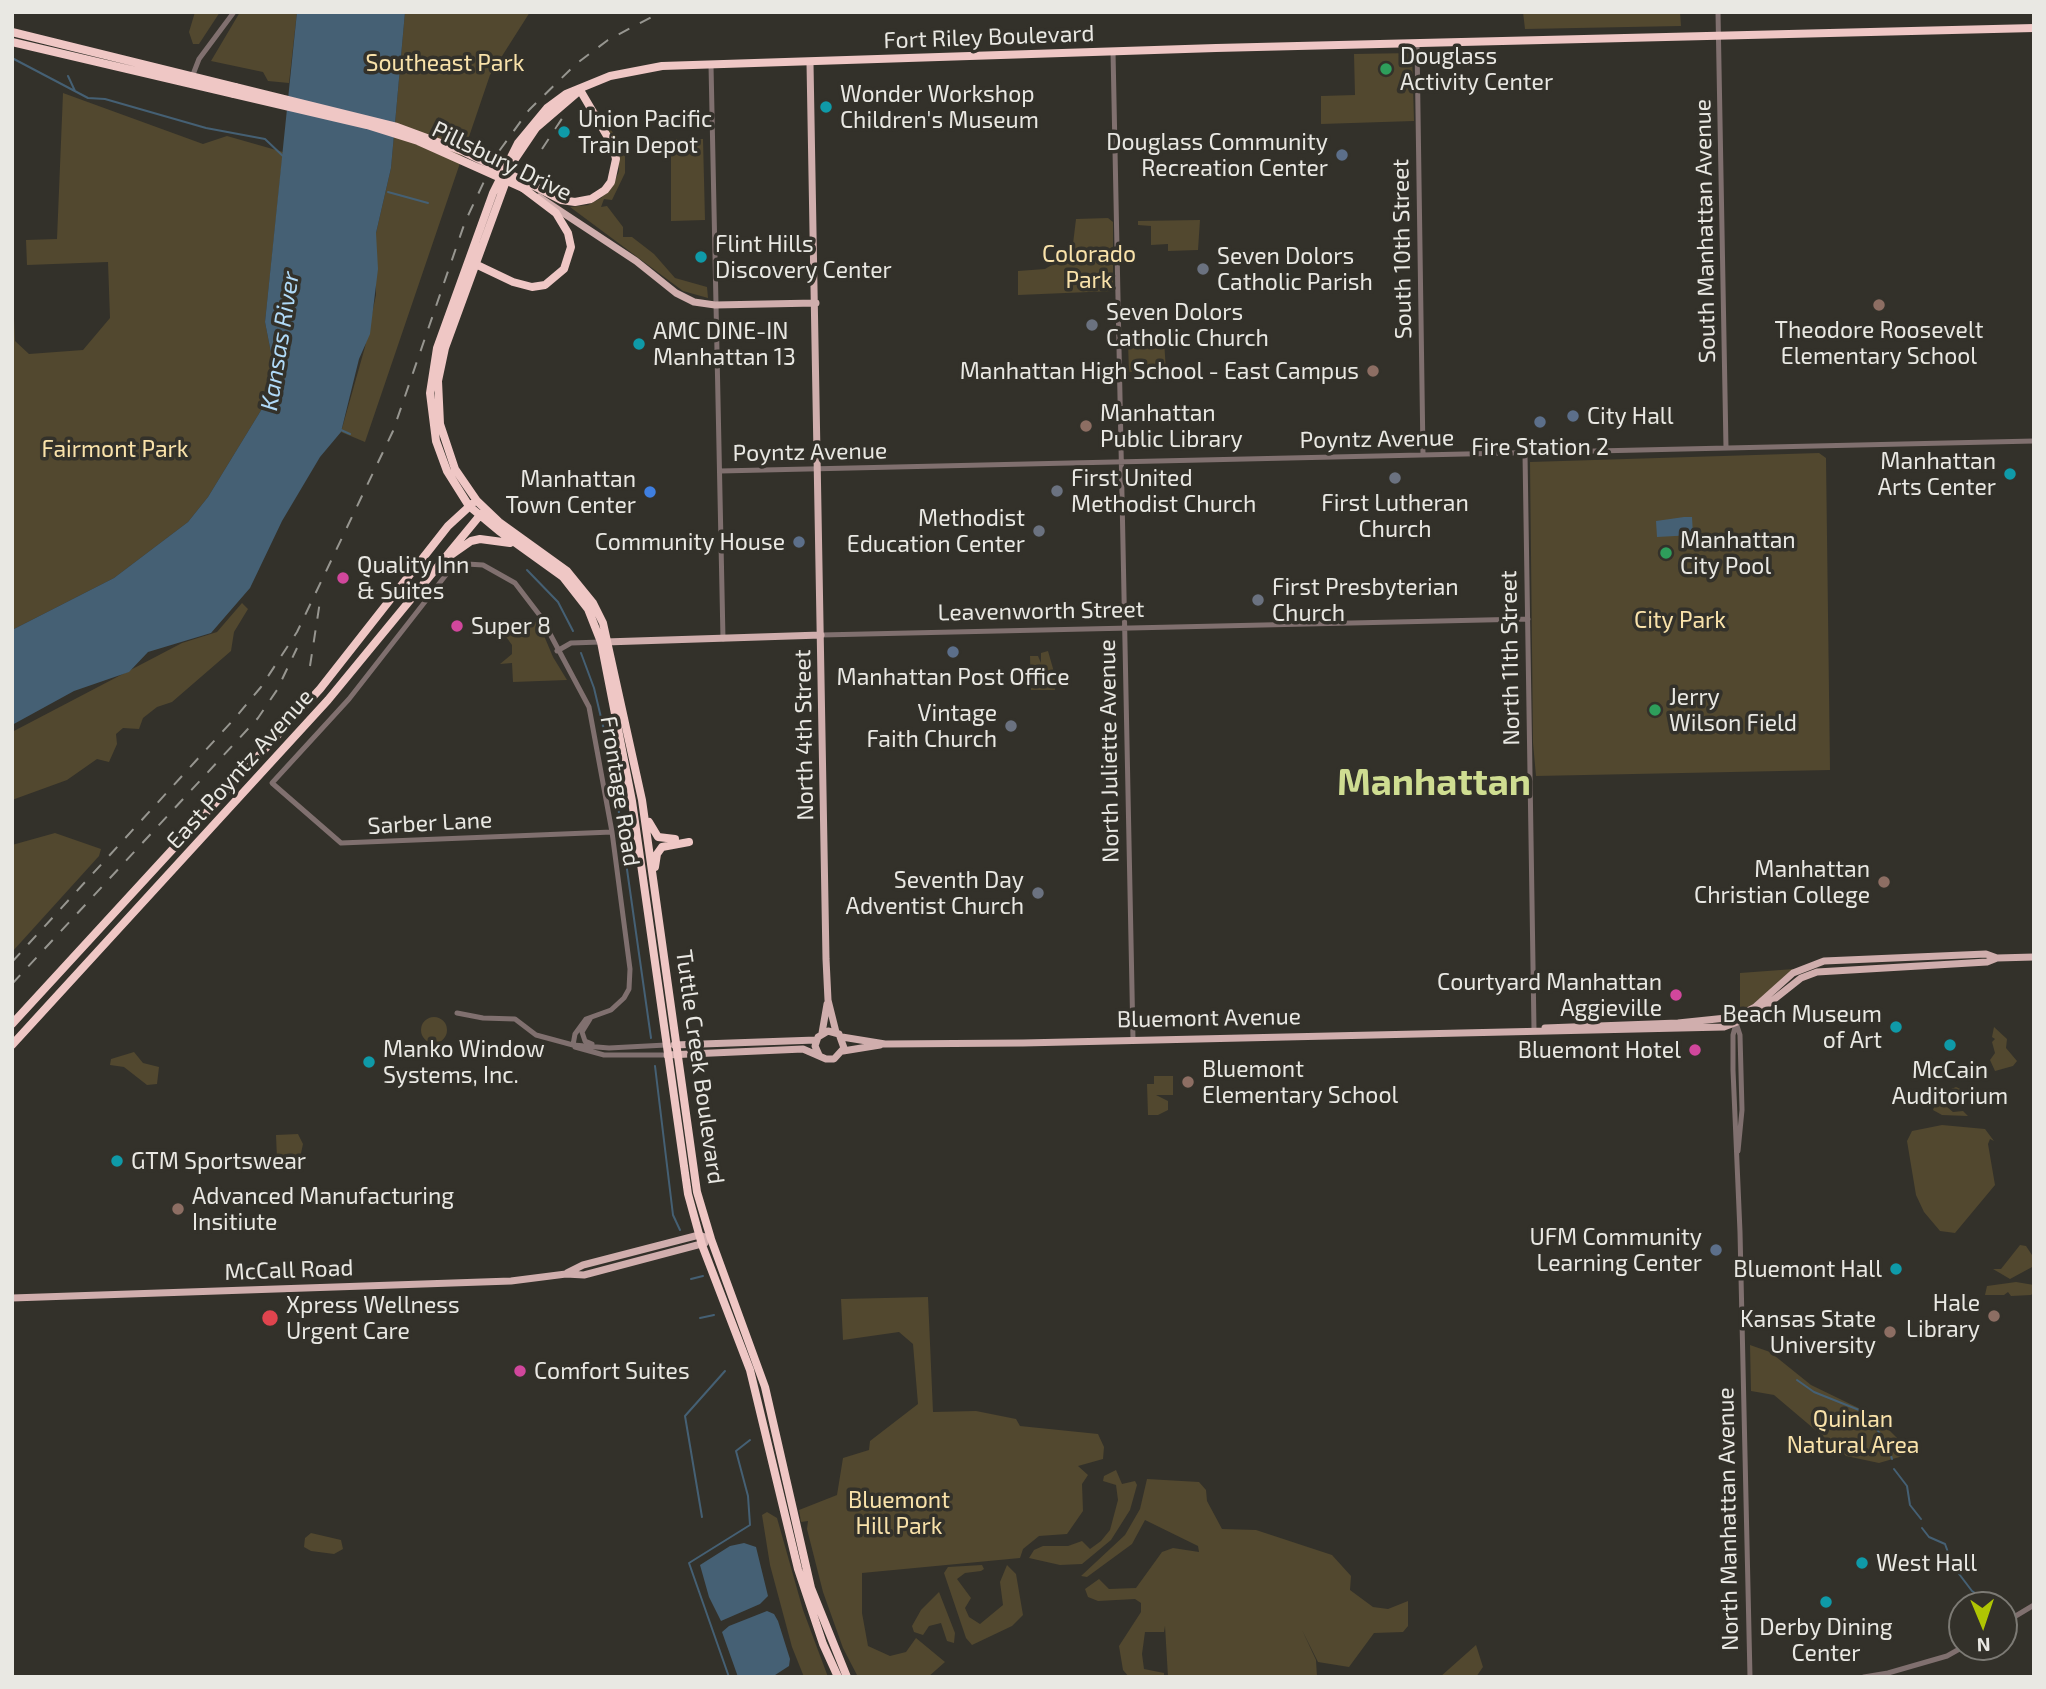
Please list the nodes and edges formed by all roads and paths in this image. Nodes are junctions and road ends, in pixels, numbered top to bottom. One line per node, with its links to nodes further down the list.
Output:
1 (234, 12): 11 (street)
2 (1718, 12): 5 (street, South Manhattan Avenue)
3 (2034, 28): 5 (highway, Fort Riley Boulevard)
4 (12, 32): 11 (highway, Pillsbury Drive)
5 (1718, 37): 7 (highway, Fort Riley Boulevard); 18 (street, South Manhattan Avenue)
6 (12, 42): 11 (highway, Pillsbury Drive)
7 (1417, 43): 8 (highway, Fort Riley Boulevard); 20 (street, South 10th Street)
8 (1113, 51): 9 (highway, Fort Riley Boulevard); 21 (street, North Juliette Avenue)
9 (810, 63): 10 (highway, Fort Riley Boulevard); 15 (main road, North 4th Street)
10 (711, 65): 12 (highway, Fort Riley Boulevard); 16 (street)
11 (191, 80): 13 (highway, Pillsbury Drive, bridge)
12 (580, 90): 13 (highway); 14 (highway, Fort Riley Boulevard)
13 (525, 185): 14 (highway); 16 (main road, Pillsbury Drive)
14 (471, 262): 24 (highway, Fort Riley Boulevard); 25 (highway, Fort Riley Boulevard)
15 (816, 303): 16 (main road, Pillsbury Drive); 22 (main road, North 4th Street)
16 (715, 305): 23 (street)
17 (2034, 441): 18 (street, Poyntz Avenue)
18 (1726, 448): 19 (street, Poyntz Avenue)
19 (1525, 454): 20 (street, Poyntz Avenue); 30 (street, North 11th Street)
20 (1423, 455): 21 (street, Poyntz Avenue)
21 (1121, 462): 22 (street, Poyntz Avenue); 31 (street, North Juliette Avenue)
22 (819, 470): 23 (street, Poyntz Avenue); 32 (main road, North 4th Street)
23 (720, 471): 33 (street)
24 (456, 487): 25 (highway, Fort Riley Boulevard); 27 (highway)
25 (473, 503): 26 (highway, Tuttle Creek Boulevard); 27 (highway, East Poyntz Avenue)
26 (482, 513): 28 (highway, Tuttle Creek Boulevard); 29 (highway, East Poyntz Avenue); 34 (highway, Tuttle Creek Boulevard)
27 (454, 518): 45 (highway, East Poyntz Avenue)
28 (525, 549): 29 (highway); 34 (highway, Tuttle Creek Boulevard)
29 (442, 560): 51 (highway, East Poyntz Avenue)
30 (1528, 619): 31 (street, Leavenworth Street); 46 (street, North 11th Street)
31 (1124, 629): 32 (street, Leavenworth Street); 49 (street, North Juliette Avenue)
32 (821, 635): 33 (main road, Leavenworth Street); 41 (main road, North 4th Street)
33 (723, 639): 34 (main road, Leavenworth Street)
34 (604, 642): 35 (street, Leavenworth Street); 37 (highway, Tuttle Creek Boulevard); 53 (highway, Tuttle Creek Boulevard)
35 (557, 651): 36 (street, Frontage Road); 38 (street, Frontage Road)
36 (272, 783): 38 (street, Sarber Lane)
37 (642, 800): 39 (highway, Tuttle Creek Boulevard); 39 (highway)
38 (612, 832): 43 (street, Frontage Road)
39 (659, 922): 53 (highway, Tuttle Creek Boulevard)
40 (2034, 957): 44 (main road)
41 (828, 1000): 47 (main road, North 4th Street); 48 (main road, North 4th Street)
42 (457, 1013): 52 (street)
43 (592, 1016): 52 (street); 54 (street)
44 (1736, 1020): 46 (main road, Bluemont Avenue); 75 (street, North Manhattan Avenue)
45 (12, 1024)
46 (1534, 1030): 49 (main road, Bluemont Avenue)
47 (839, 1035): 48 (main road, Bluemont Avenue); 50 (main road, Bluemont Avenue); 55 (main road, North 4th Street)
48 (819, 1037): 53 (main road); 58 (main road, North 4th Street)
49 (1133, 1039): 50 (main road, Bluemont Avenue)
50 (884, 1044): 55 (main road, Bluemont Avenue)
51 (12, 1045)
52 (573, 1045): 54 (street); 56 (street)
53 (671, 1045): 54 (street); 56 (highway, Tuttle Creek Boulevard); 57 (highway, Tuttle Creek Boulevard)
54 (599, 1048)
55 (843, 1051): 58 (main road, Bluemont Avenue)
56 (667, 1055): 57 (main road); 60 (highway, Tuttle Creek Boulevard)
57 (677, 1055): 58 (main road); 59 (highway, Tuttle Creek Boulevard)
58 (819, 1055)
59 (711, 1239): 60 (main road, McCall Road); 68 (highway, Tuttle Creek Boulevard)
60 (701, 1240): 61 (main road, McCall Road); 63 (main road, McCall Road); 69 (highway, Tuttle Creek Boulevard)
61 (657, 1247): 62 (main road, McCall Road); 63 (main road)
62 (633, 1253): 64 (main road); 65 (main road, McCall Road)
63 (631, 1263): 64 (main road, McCall Road)
64 (611, 1269): 65 (main road, McCall Road)
65 (566, 1273): 66 (main road, McCall Road)
66 (12, 1298)
67 (771, 1377): 68 (highway)
68 (765, 1387): 69 (highway); 74 (highway, Tuttle Creek Boulevard)
69 (763, 1426): 73 (highway, Tuttle Creek Boulevard)
70 (2034, 1605): 71 (street)
71 (2018, 1615)
72 (1948, 1655): 76 (street)
73 (838, 1677)
74 (847, 1677)
75 (1749, 1677)
76 (1864, 1677)

